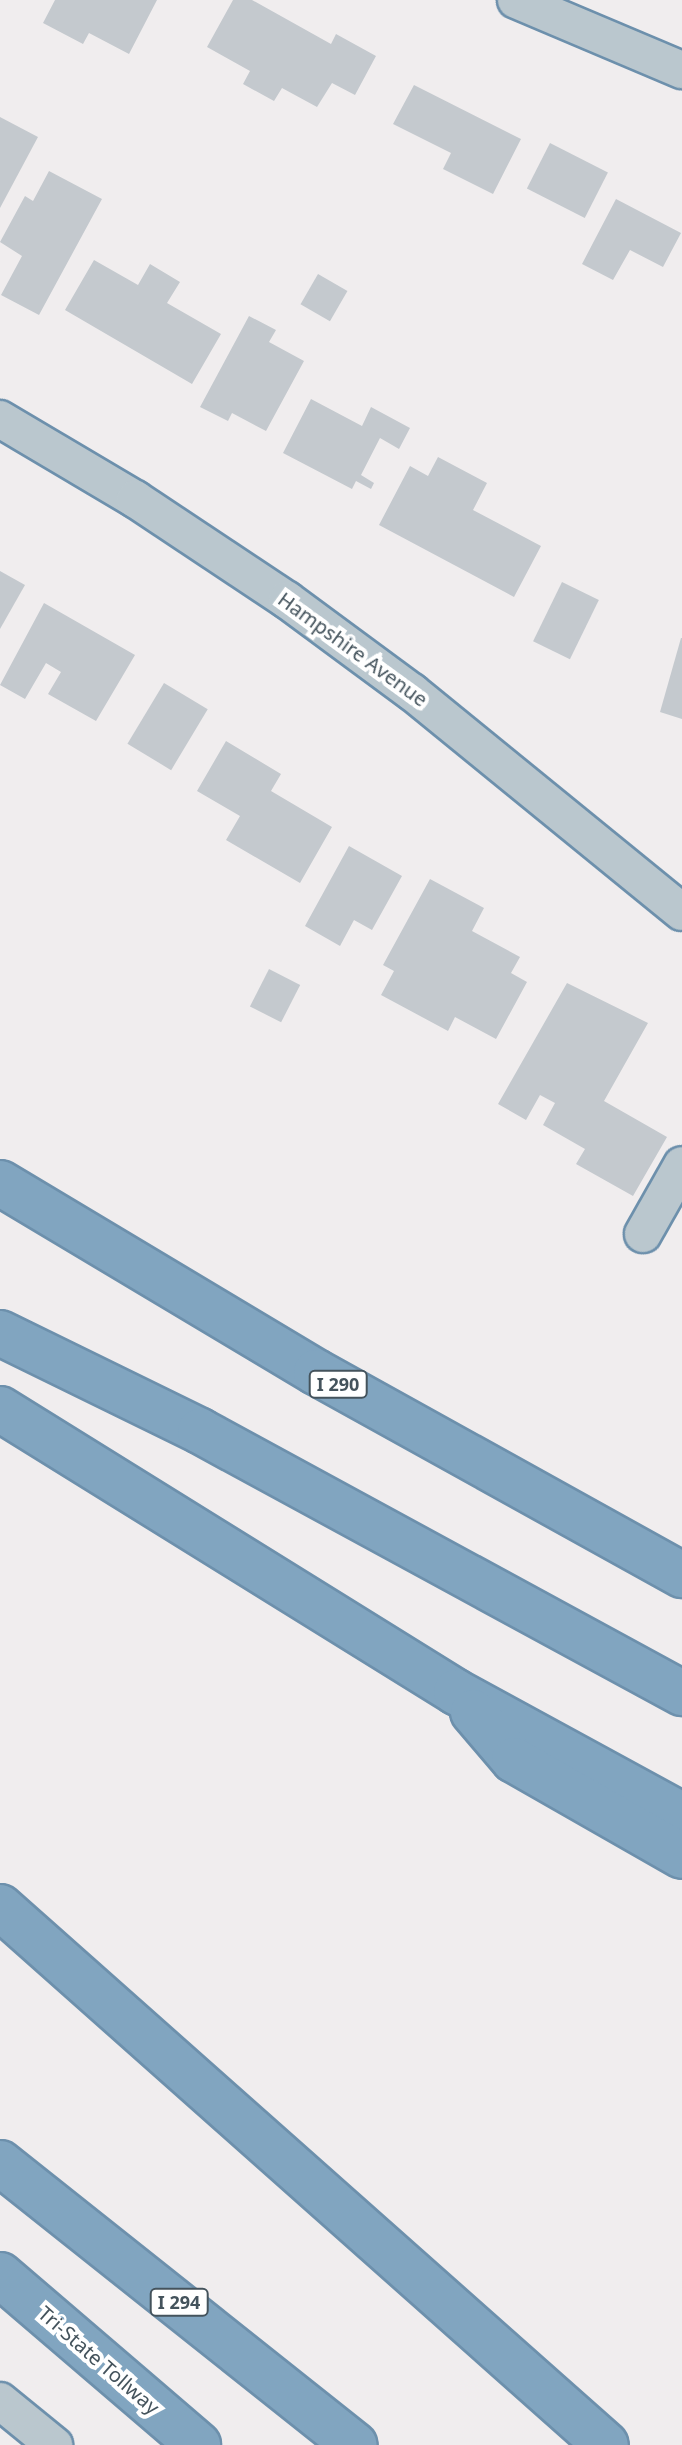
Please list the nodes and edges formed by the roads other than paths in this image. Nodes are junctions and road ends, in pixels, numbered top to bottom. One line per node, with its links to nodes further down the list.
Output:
1 (516, 0): 2 (street)
2 (682, 70)
3 (0, 419): 4 (street, Hampshire Avenue)
4 (682, 912)
5 (682, 1165): 7 (street)
6 (0, 1183): 10 (highway, I 290)
7 (643, 1234)
8 (0, 1333): 12 (highway)
9 (0, 1409): 11 (highway)
10 (682, 1575)
11 (456, 1692): 13 (highway); 14 (highway)
12 (682, 1693)
13 (682, 1815)
14 (682, 1856)
15 (0, 1907): 22 (highway)
16 (0, 2163): 21 (highway, I 294)
17 (0, 2275): 20 (highway, Tri-State Tollway)
18 (0, 2401): 19 (street)
19 (54, 2445)
20 (198, 2445)
21 (355, 2445)
22 (606, 2445)

